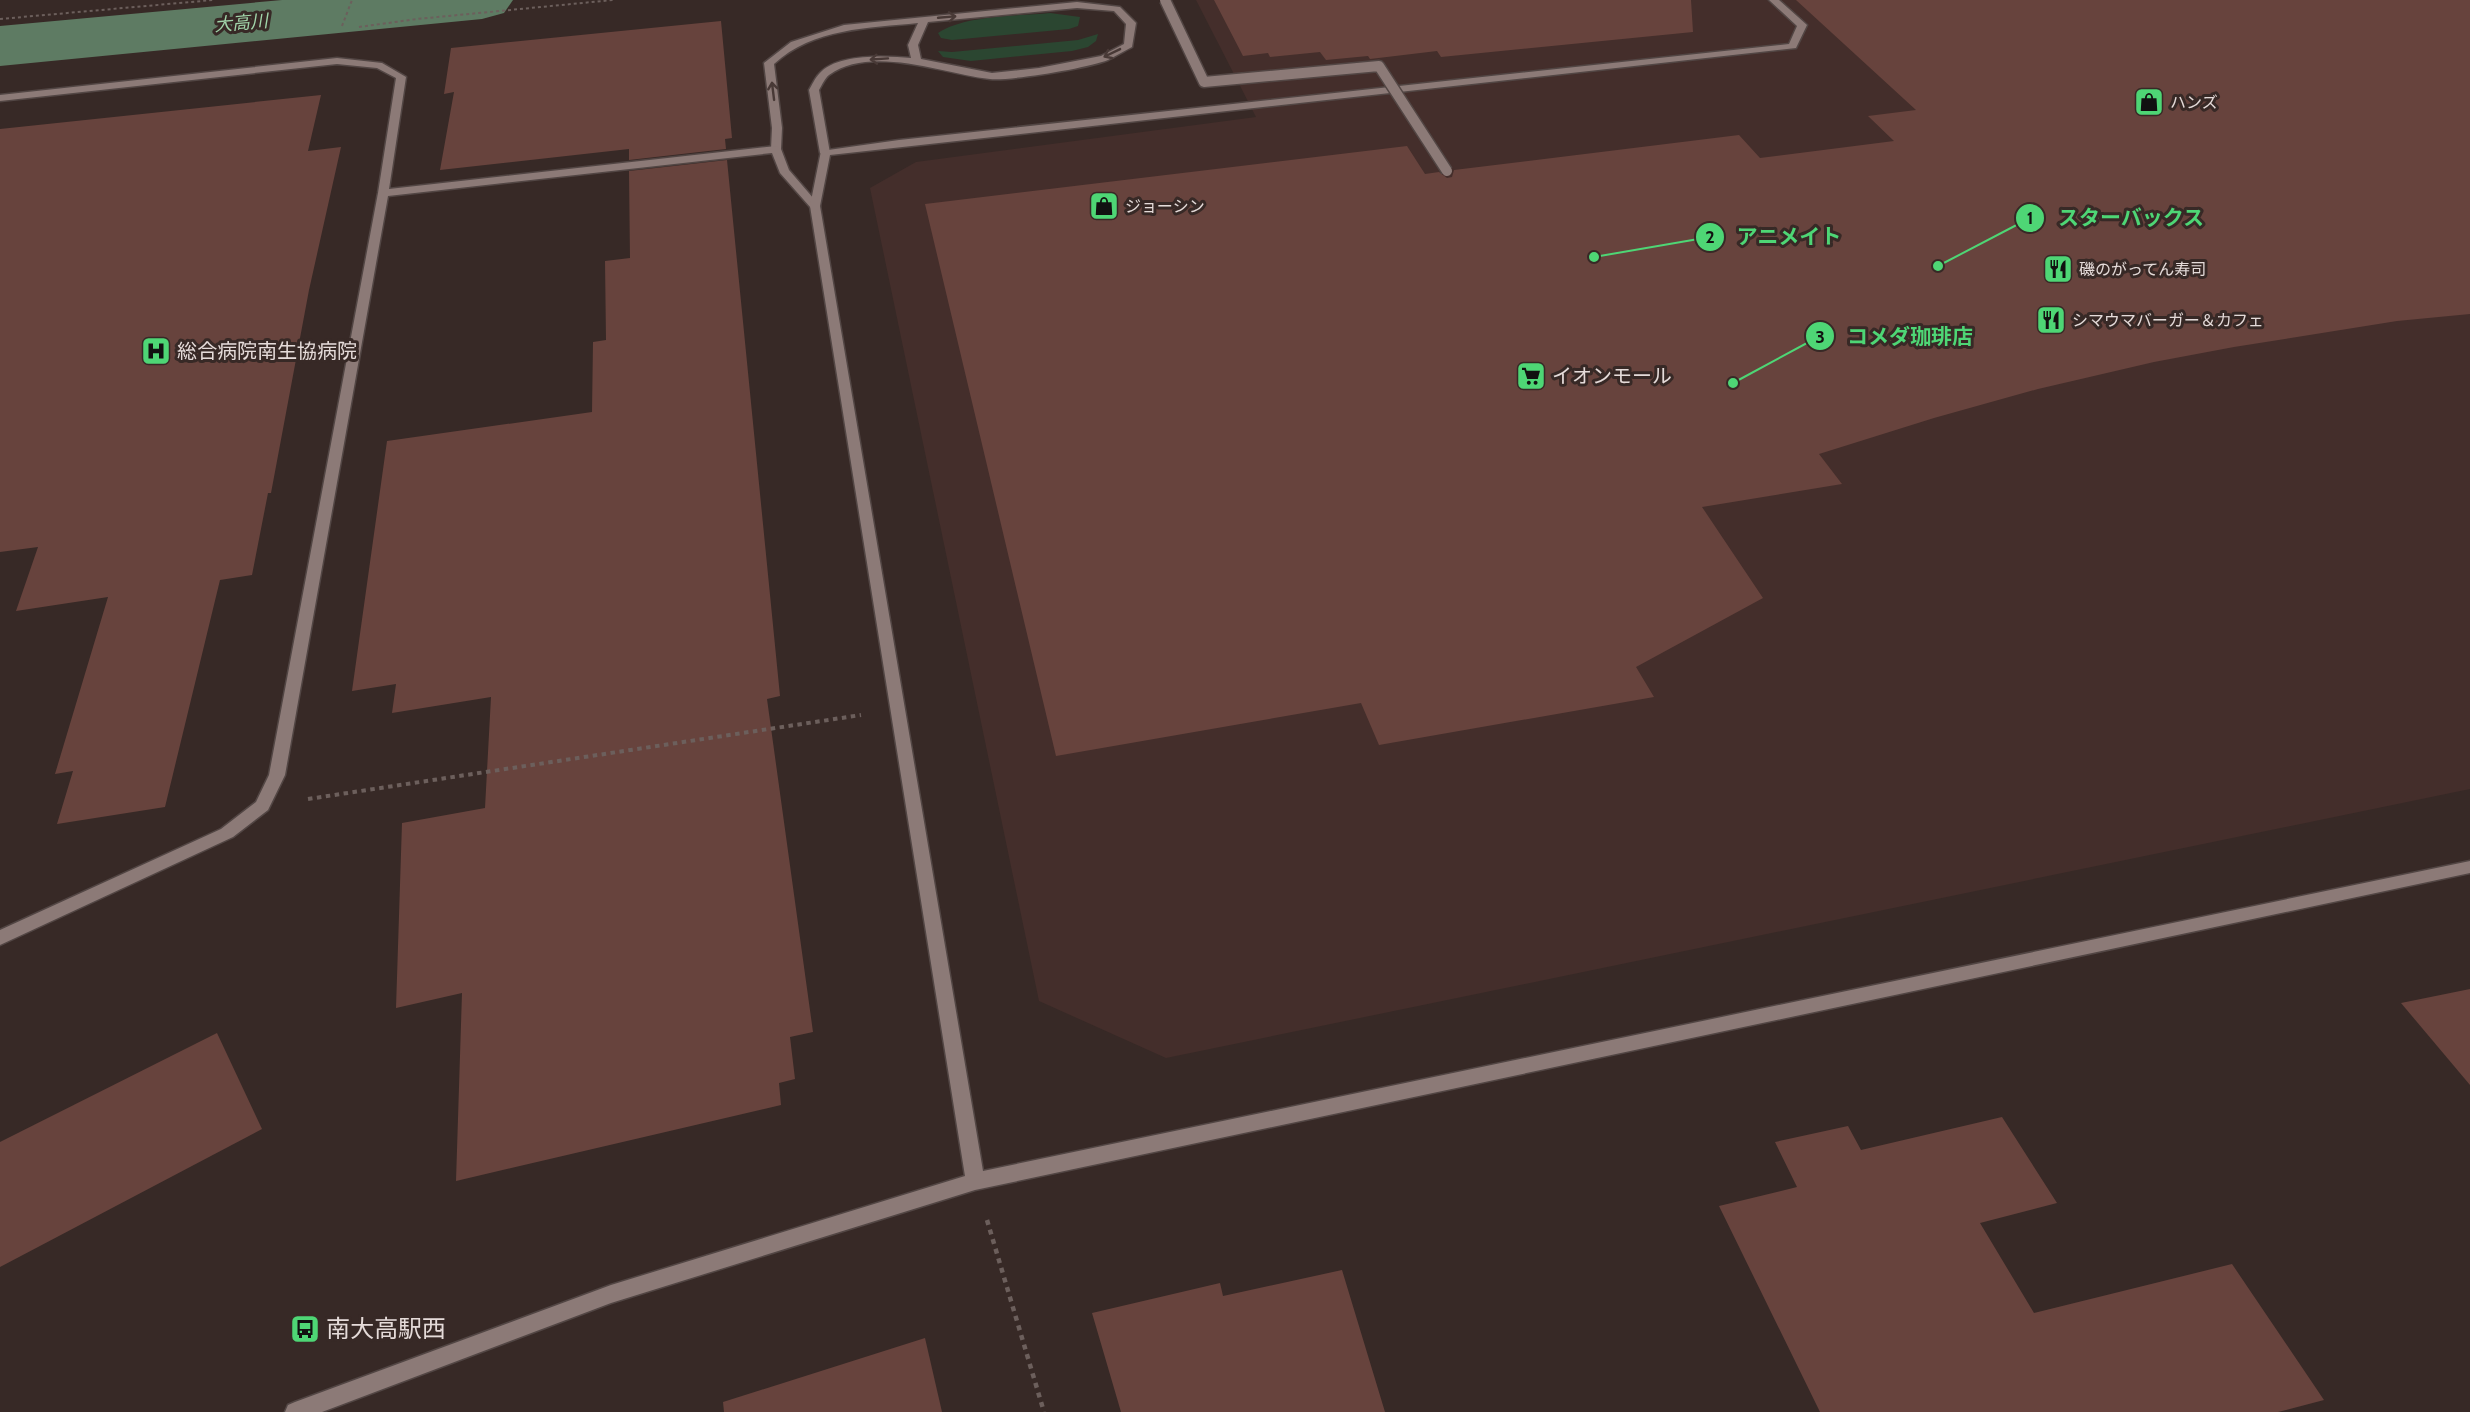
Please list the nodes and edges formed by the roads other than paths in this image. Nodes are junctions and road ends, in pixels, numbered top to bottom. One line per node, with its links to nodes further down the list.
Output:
1 (1165, 0): 8 (street, bridge)
2 (1774, 0): 7 (street)
3 (925, 19): 4 (street); 4 (street, one-way to 4); 6 (street, one-way to 3)
4 (917, 61): 7 (street, one-way to 7)
5 (0, 98): 9 (street)
6 (776, 149): 9 (street); 10 (street)
7 (825, 153): 10 (street)
8 (1447, 171)
9 (383, 193): 12 (street)
10 (815, 206): 13 (street)
11 (2470, 867): 13 (street)
12 (0, 938)
13 (975, 1181): 14 (street)
14 (295, 1412)

